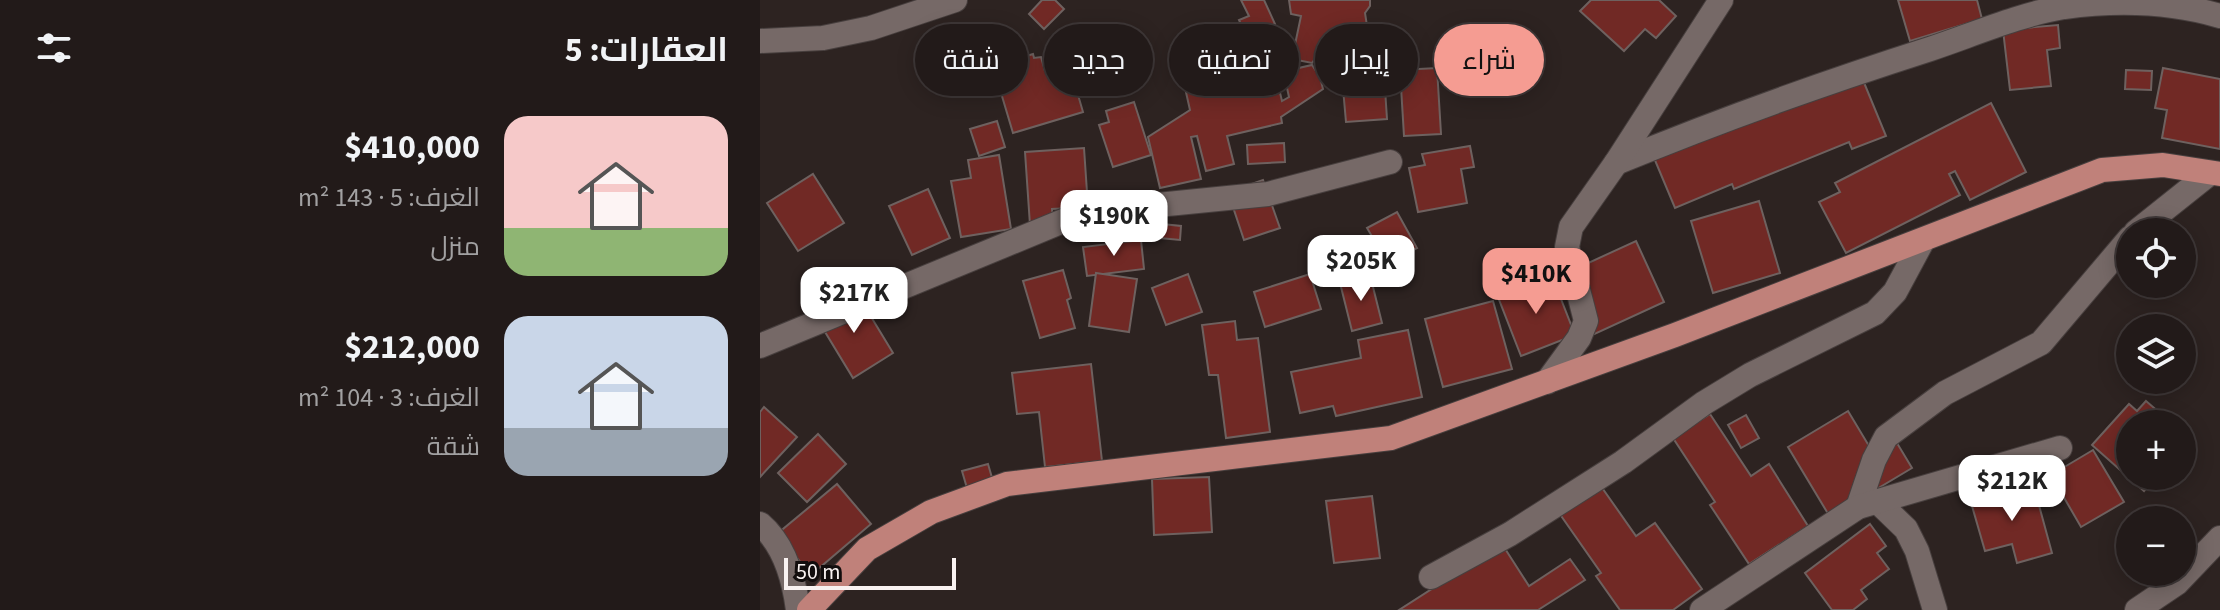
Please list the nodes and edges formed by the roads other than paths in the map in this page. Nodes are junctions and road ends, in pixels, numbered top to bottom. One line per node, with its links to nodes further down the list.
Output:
1 (955, 0): 4 (street)
2 (1721, 0): 6 (street)
3 (2220, 16): 6 (street)
4 (760, 41)
5 (1390, 162): 11 (street)
6 (1616, 163): 12 (street)
7 (2215, 173): 8 (street); 9 (main road)
8 (2155, 218)
9 (1923, 240): 12 (main road); 17 (street)
10 (2116, 255): 14 (street)
11 (760, 346)
12 (1547, 382): 19 (main road)
13 (2060, 448): 14 (street)
14 (1867, 504): 20 (street); 21 (street)
15 (760, 524): 18 (street)
16 (2220, 538): 22 (street)
17 (1431, 577)
18 (798, 610)
19 (809, 610)
20 (1702, 610)
21 (1935, 610)
22 (2137, 610)

